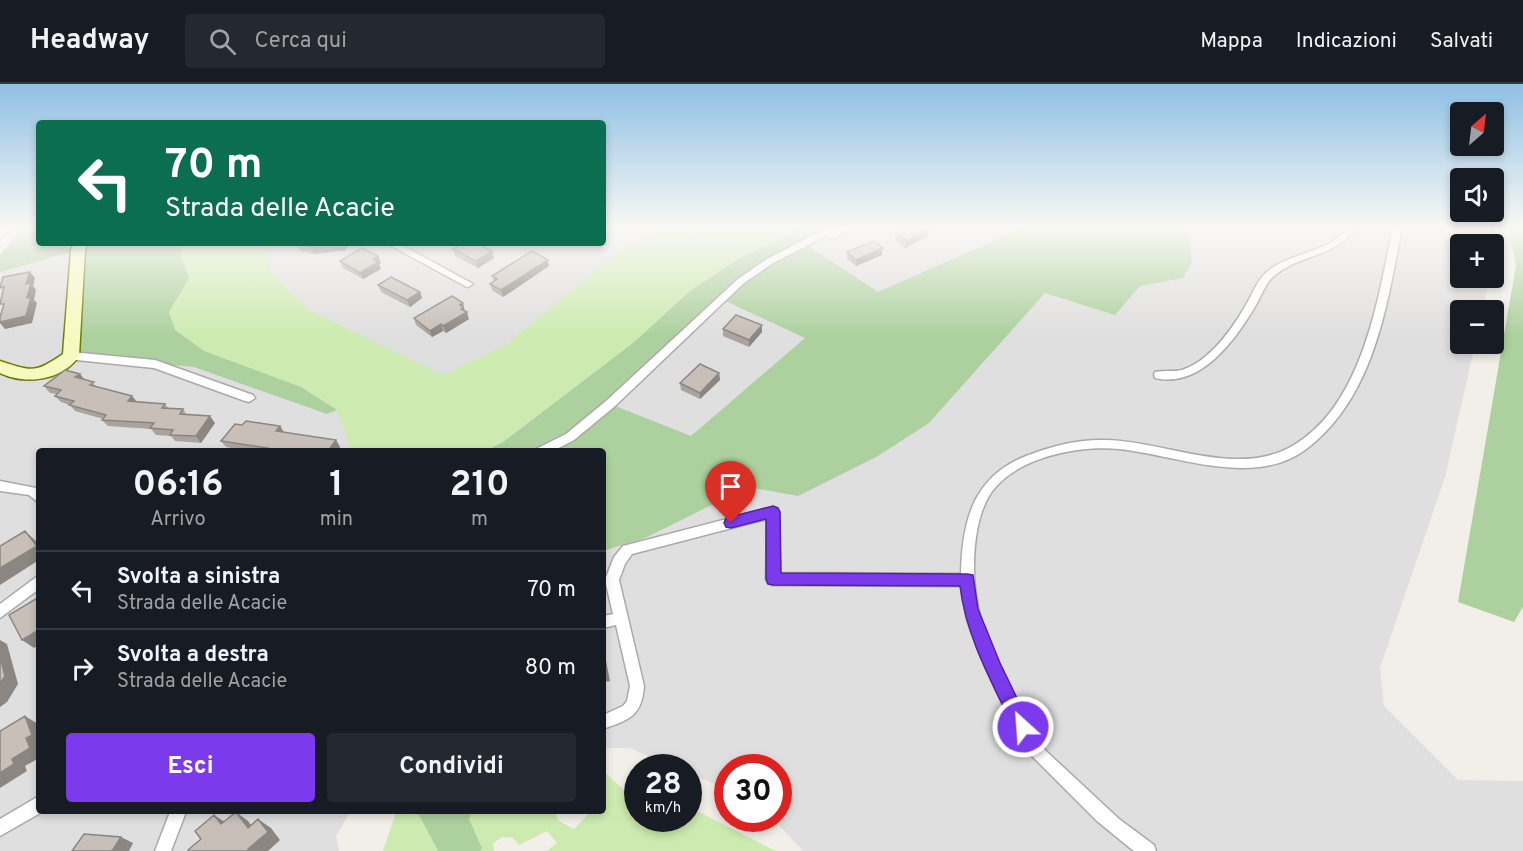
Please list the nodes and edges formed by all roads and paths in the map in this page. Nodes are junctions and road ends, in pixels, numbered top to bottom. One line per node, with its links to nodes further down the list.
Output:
1 (77, 263): 8 (street)
2 (428, 263): 7 (street)
3 (769, 263): 12 (street)
4 (780, 263): 12 (street)
5 (1293, 263): 10 (street)
6 (1390, 263): 16 (street)
7 (468, 284)
8 (71, 356): 9 (street); 11 (street)
9 (0, 367)
10 (1159, 375)
11 (249, 398)
12 (610, 404): 13 (street)
13 (548, 448)
14 (0, 486): 15 (street)
15 (36, 495)
16 (967, 580): 19 (street); 26 (street)
17 (36, 583): 18 (street)
18 (0, 612)
19 (621, 618): 20 (street); 21 (street)
20 (606, 621)
21 (606, 721)
22 (36, 806): 24 (street)
23 (177, 814): 25 (street)
24 (0, 828)
25 (163, 851)
26 (1148, 851)

